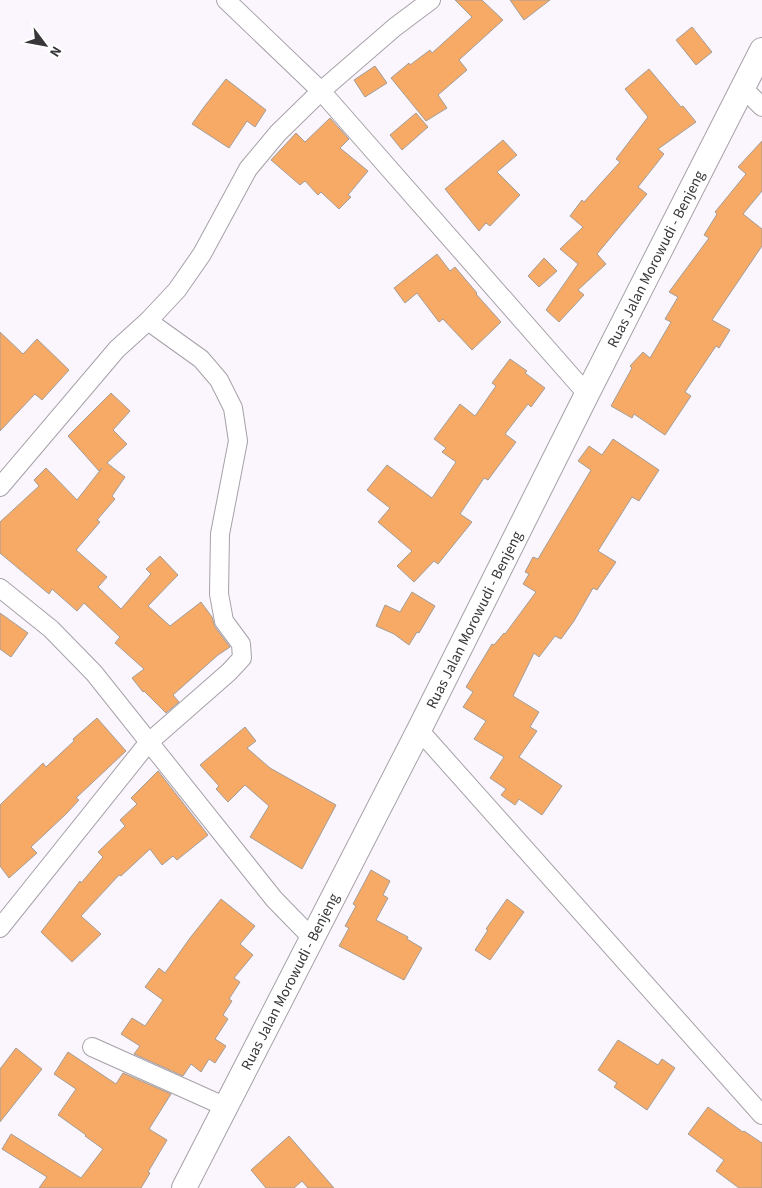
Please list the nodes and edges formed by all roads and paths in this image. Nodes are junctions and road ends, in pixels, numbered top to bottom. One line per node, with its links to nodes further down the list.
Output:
1 (226, 0): 5 (street)
2 (431, 0): 5 (street)
3 (762, 50): 4 (main road, Ruas Jalan Morowudi - Benjeng)
4 (743, 88): 6 (street); 8 (main road, Ruas Jalan Morowudi - Benjeng)
5 (321, 91): 7 (street); 8 (street)
6 (762, 107)
7 (148, 321): 9 (street); 12 (street)
8 (586, 394): 11 (main road, Ruas Jalan Morowudi - Benjeng)
9 (0, 487)
10 (0, 588): 12 (street)
11 (419, 730): 14 (main road, Ruas Jalan Morowudi - Benjeng); 17 (street)
12 (148, 743): 13 (street); 14 (street)
13 (0, 928)
14 (312, 938): 16 (main road, Ruas Jalan Morowudi - Benjeng)
15 (92, 1047): 16 (street)
16 (226, 1107): 18 (main road, Ruas Jalan Morowudi - Benjeng)
17 (762, 1115)
18 (184, 1188)

